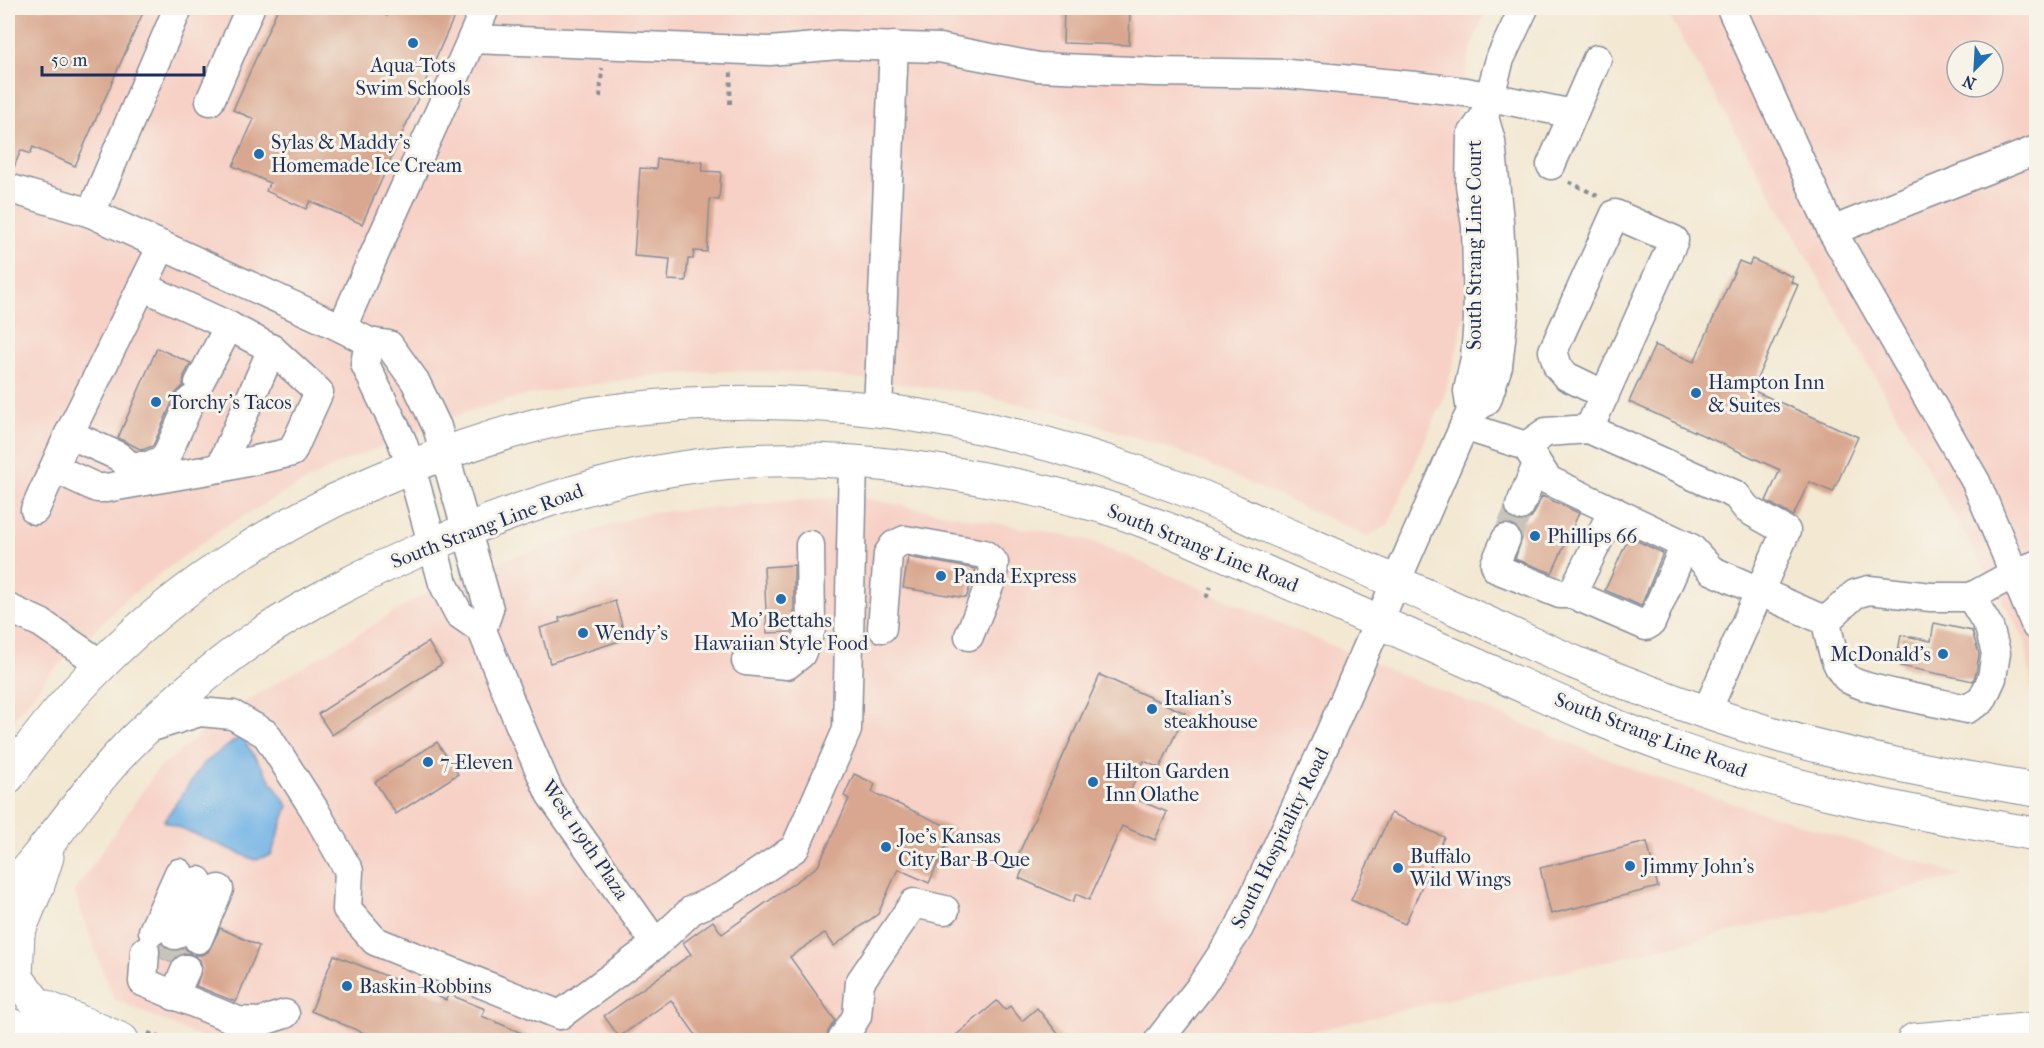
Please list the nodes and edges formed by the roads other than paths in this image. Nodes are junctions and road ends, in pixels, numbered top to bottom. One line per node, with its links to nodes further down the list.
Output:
1 (178, 8): 15 (street)
2 (250, 8): 9 (street)
3 (485, 8): 6 (street)
4 (1524, 8): 10 (street)
5 (1731, 8): 16 (street)
6 (472, 39): 7 (street); 20 (street)
7 (894, 46): 10 (street); 24 (street)
8 (1597, 59): 11 (street)
9 (210, 100)
10 (1486, 107): 11 (street); 25 (street, South Strang Line Court)
11 (1573, 114): 13 (street)
12 (2037, 150): 16 (street)
13 (1551, 165)
14 (8, 188): 15 (street)
15 (91, 213): 17 (street)
16 (1832, 231): 41 (street)
17 (162, 246): 18 (street); 20 (street)
18 (142, 286): 19 (street); 27 (street)
19 (229, 326): 22 (street); 27 (street)
20 (342, 328): 21 (street)
21 (369, 342): 28 (street); 31 (street)
22 (272, 350): 32 (street); 32 (street)
23 (1605, 395): 23 (street); 26 (street)
24 (878, 409): 28 (main road, South Strang Line Road); 42 (main road, South Strang Line Road)
25 (1468, 419): 29 (street); 42 (street, South Strang Line Court)
26 (1589, 429): 29 (street); 43 (street)
27 (61, 451): 32 (street); 34 (street)
28 (443, 453): 31 (main road, South Strang Line Road); 36 (street)
29 (1532, 455): 33 (street); 35 (street)
30 (853, 461): 36 (main road, South Strang Line Road); 48 (main road, South Strang Line Road); 63 (street)
31 (411, 466): 38 (street); 54 (main road, South Strang Line Road)
32 (220, 468)
33 (1520, 506)
34 (35, 510)
35 (1613, 510): 39 (street); 44 (street)
36 (466, 530): 38 (main road, South Strang Line Road); 51 (street)
37 (1506, 538): 44 (street)
38 (432, 544): 51 (street); 56 (main road, South Strang Line Road)
39 (1684, 545): 43 (street); 44 (street)
40 (810, 554): 53 (street)
41 (2025, 570): 45 (street); 49 (street)
42 (1397, 582): 48 (street, South Strang Line Court); 55 (main road, South Strang Line Road)
43 (1759, 592): 47 (street); 55 (street)
44 (1572, 594)
45 (1971, 597): 47 (street); 47 (street)
46 (8, 608): 54 (street)
47 (1826, 621)
48 (1380, 622): 59 (main road, South Strang Line Road); 72 (street, South Hospitality Road)
49 (2037, 626)
50 (882, 628): 52 (street)
51 (482, 630): 63 (street, West 119th Plaza)
52 (969, 636)
53 (746, 661)
54 (102, 664): 57 (main road, South Strang Line Road)
55 (1706, 712): 58 (main road, South Strang Line Road)
56 (146, 729): 60 (main road, South Strang Line Road); 63 (street)
57 (8, 777)
58 (2037, 790)
59 (2037, 834)
60 (52, 838): 61 (main road, South Strang Line Road); 70 (main road)
61 (8, 892)
62 (945, 910): 71 (street)
63 (656, 944)
64 (171, 947): 64 (street); 65 (street); 65 (street)
65 (164, 991): 66 (street)
66 (285, 1014)
67 (8, 1024): 69 (main road)
68 (2037, 1029): 73 (main road)
69 (46, 1041)
70 (122, 1041)
71 (842, 1041)
72 (1159, 1041)
73 (1914, 1041)

